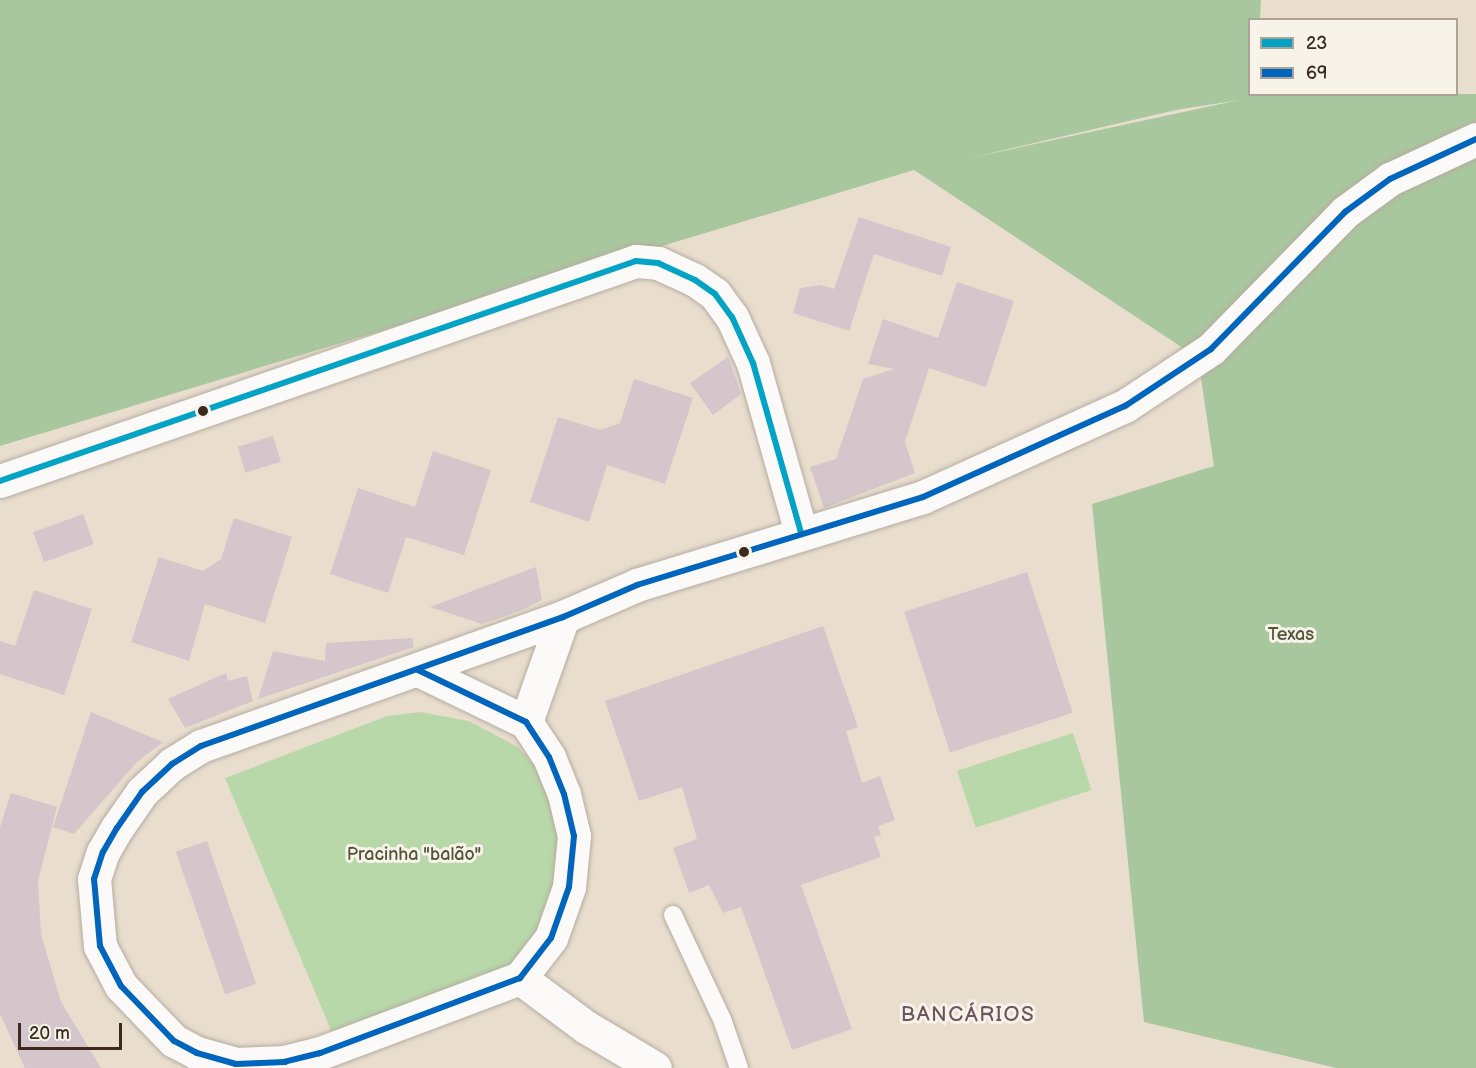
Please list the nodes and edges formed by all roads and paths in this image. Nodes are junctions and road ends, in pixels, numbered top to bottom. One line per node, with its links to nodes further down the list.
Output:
1 (1476, 139): 3 (street)
2 (0, 481): 3 (street)
3 (801, 533): 4 (street)
4 (563, 617): 5 (street); 6 (street)
5 (418, 670): 6 (street); 8 (street)
6 (526, 722): 8 (street)
7 (673, 915): 10 (lane)
8 (520, 978): 9 (street)
9 (655, 1068)
10 (739, 1068)

